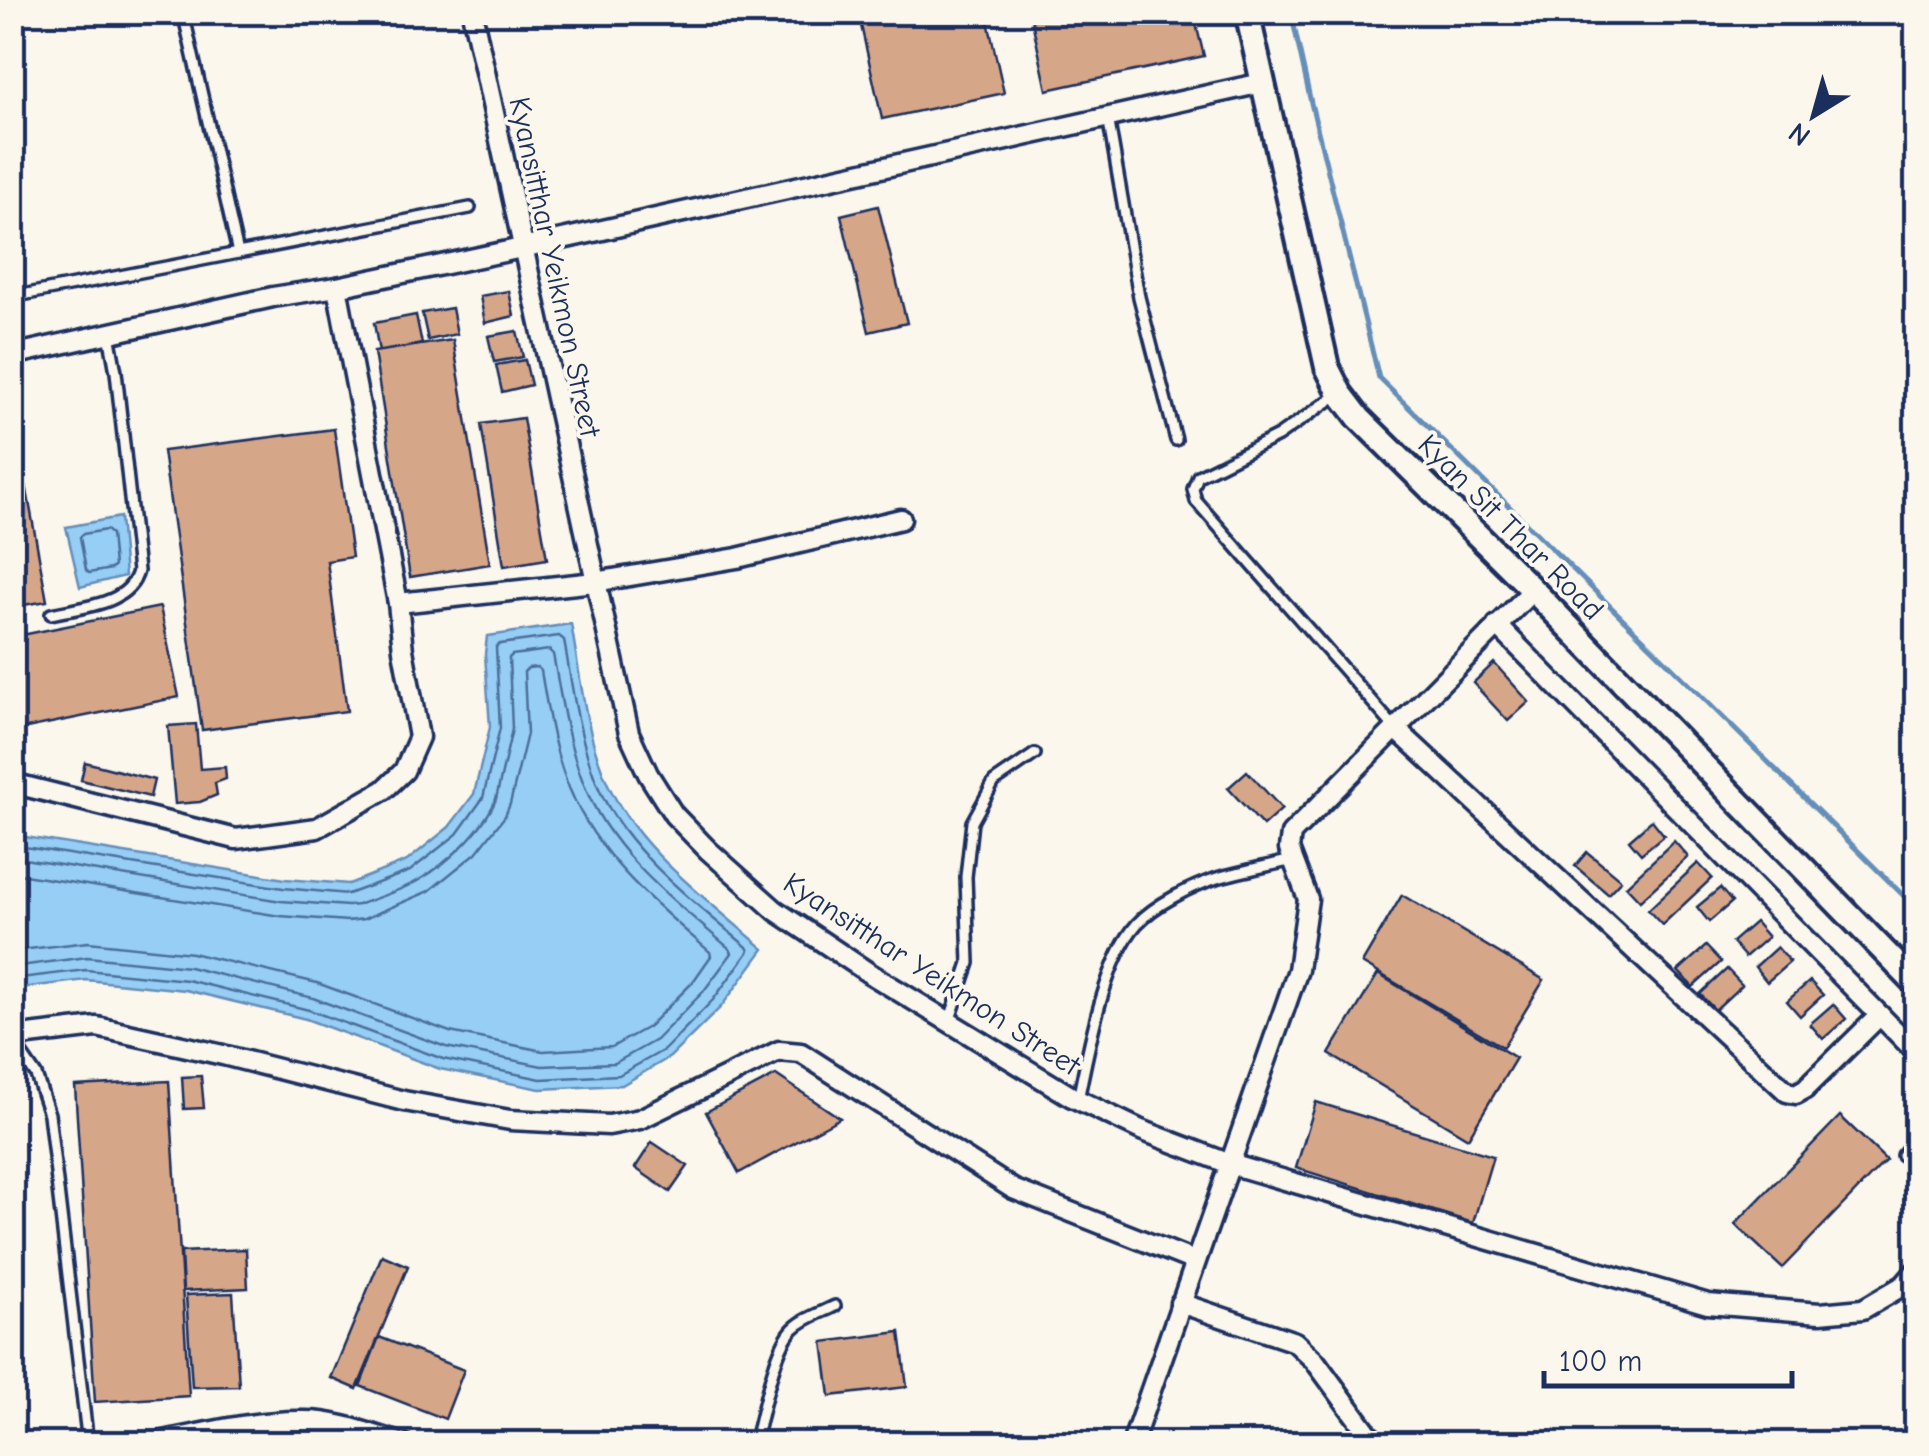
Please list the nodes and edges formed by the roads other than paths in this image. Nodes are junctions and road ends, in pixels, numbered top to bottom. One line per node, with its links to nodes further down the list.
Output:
1 (183, 12): 8 (lane)
2 (472, 12): 7 (street, Kyansitthar Yeikmon Street)
3 (1247, 12): 4 (main road, Kyan Sit Thar Road)
4 (1262, 82): 5 (street); 13 (main road, Kyan Sit Thar Road)
5 (1108, 117): 7 (street); 14 (lane)
6 (470, 208): 8 (lane)
7 (522, 248): 9 (street); 16 (street, Kyansitthar Yeikmon Street)
8 (238, 253): 10 (lane)
9 (338, 287): 11 (street); 18 (street)
10 (12, 297)
11 (109, 334): 12 (street); 19 (lane)
12 (12, 355)
13 (1340, 393): 17 (main road, Kyan Sit Thar Road); 21 (lane)
14 (1176, 440)
15 (901, 518): 16 (street)
16 (595, 582): 18 (street); 27 (street, Kyansitthar Yeikmon Street)
17 (1533, 590): 20 (street); 25 (main road, Kyan Sit Thar Road)
18 (398, 603): 23 (street)
19 (50, 614)
20 (1498, 625): 21 (street); 26 (street)
21 (1395, 728): 24 (street); 26 (street)
22 (1035, 754): 27 (lane)
23 (12, 783)
24 (1293, 860): 30 (lane); 33 (street)
25 (1916, 984)
26 (1880, 1015): 29 (street)
27 (950, 1022): 30 (street, Kyansitthar Yeikmon Street)
28 (12, 1039): 34 (street); 39 (lane)
29 (1916, 1052)
30 (1078, 1100): 33 (street, Kyansitthar Yeikmon Street)
31 (1916, 1139): 32 (lane)
32 (1902, 1155)
33 (1230, 1164): 34 (street); 35 (street, Kyansitthar Yeikmon Street)
34 (1194, 1261): 36 (street)
35 (1916, 1271)
36 (1180, 1303): 44 (street); 45 (street)
37 (835, 1306): 43 (lane)
38 (332, 1424): 40 (street); 41 (lane); 42 (street)
39 (88, 1444)
40 (149, 1444)
41 (335, 1444)
42 (404, 1444)
43 (754, 1444)
44 (1132, 1444)
45 (1376, 1444)

